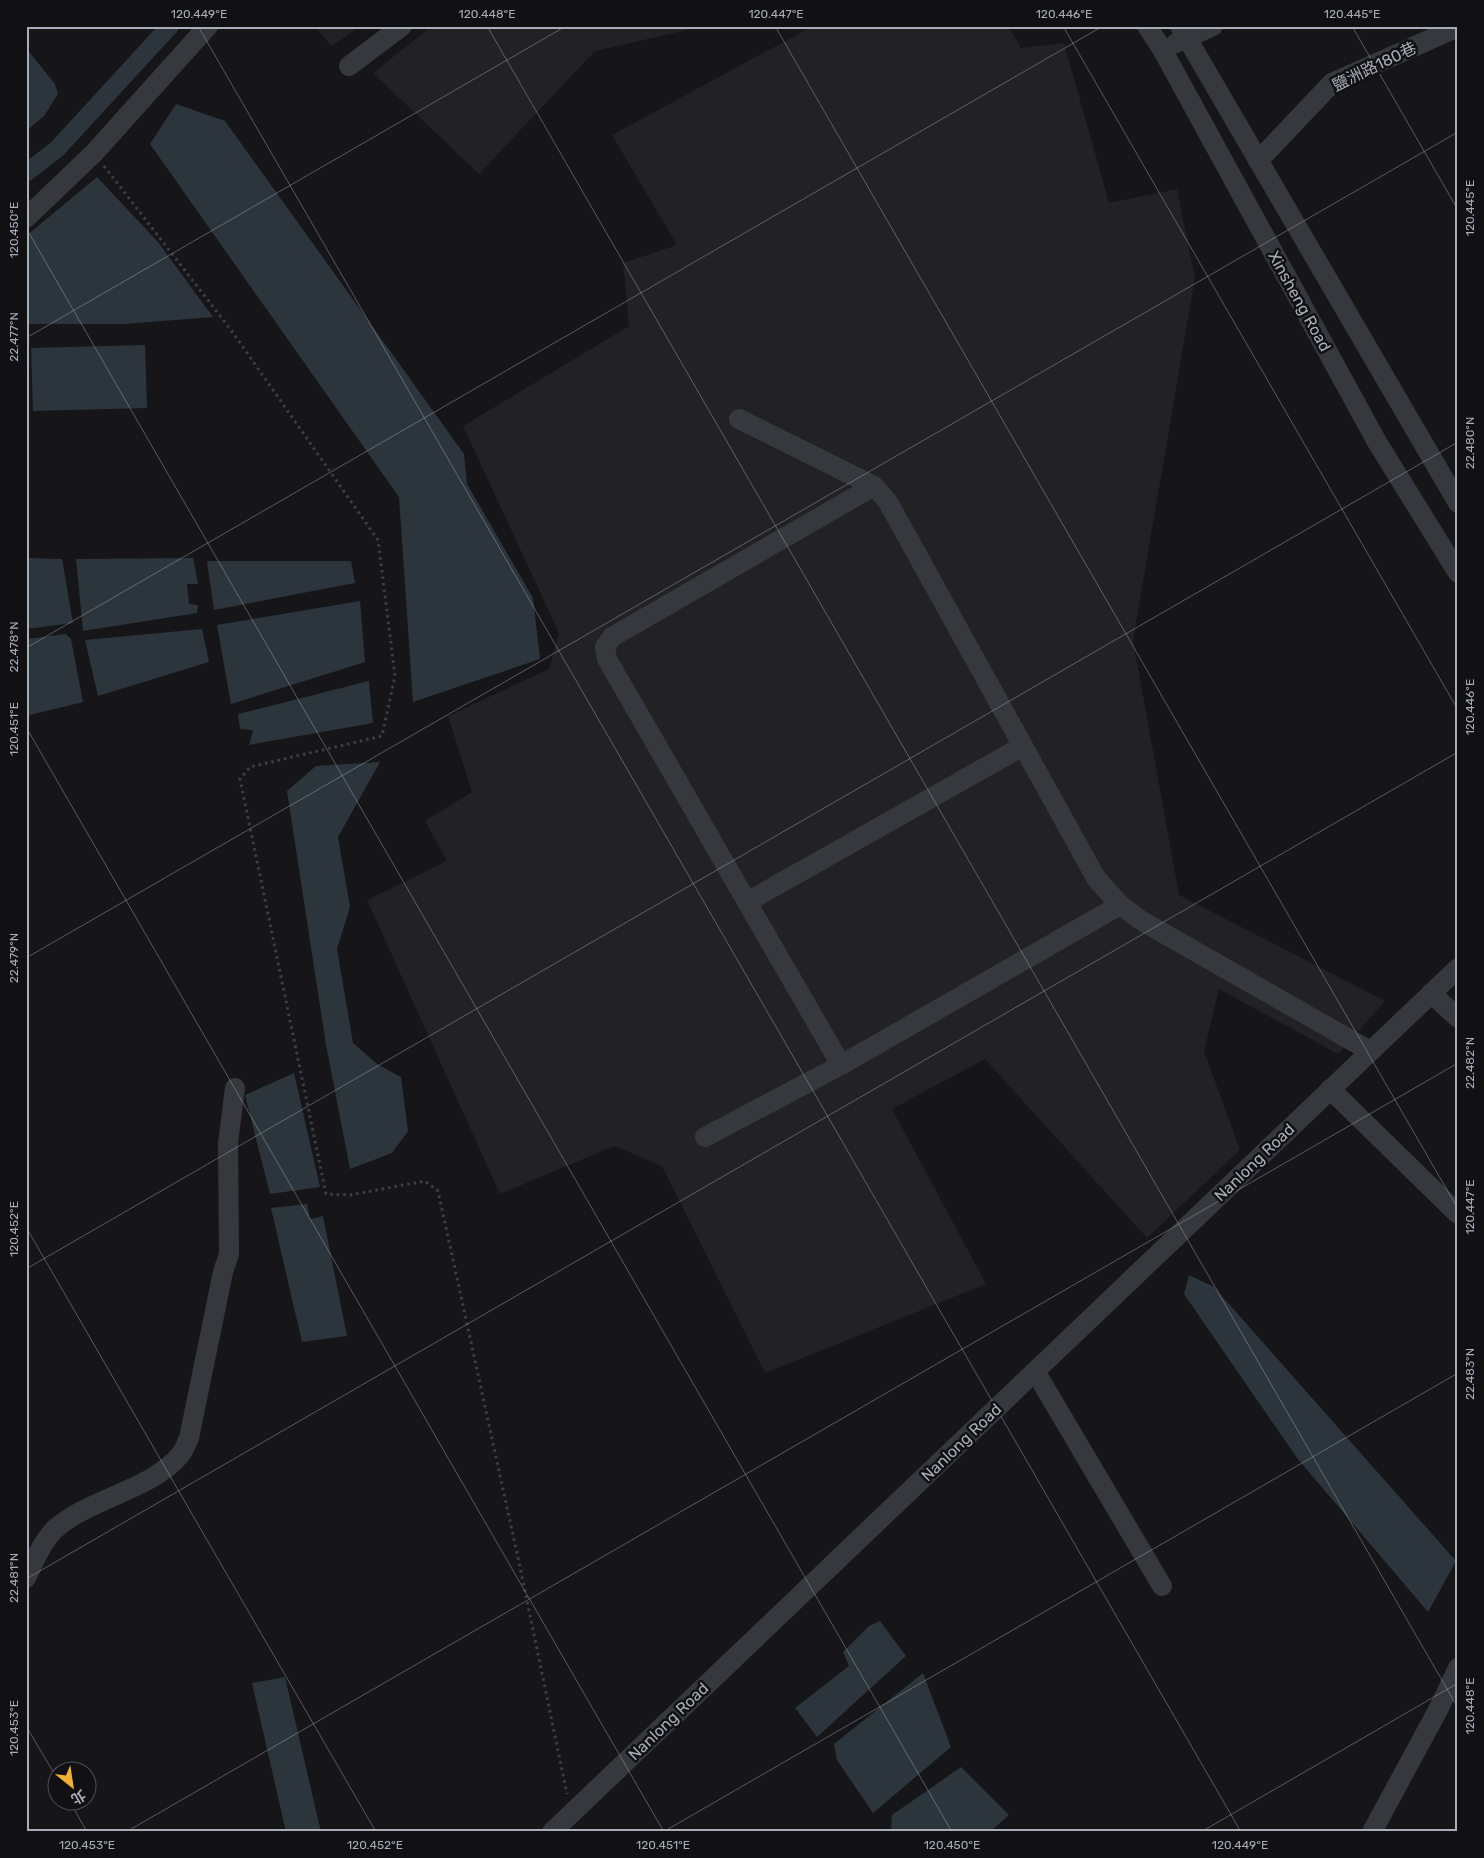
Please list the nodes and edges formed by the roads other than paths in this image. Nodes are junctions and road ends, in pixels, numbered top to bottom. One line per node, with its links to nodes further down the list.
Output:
1 (208, 26): 10 (street)
2 (402, 26): 8 (street)
3 (1147, 26): 7 (street, Xinsheng Road)
4 (1213, 26): 6 (street)
5 (1458, 27): 9 (street, 鹽洲路180巷)
6 (1183, 32): 7 (street); 9 (street, Xinsheng Road)
7 (1162, 49): 14 (street, Xinsheng Road)
8 (349, 66)
9 (1258, 161): 13 (street, Xinsheng Road)
10 (26, 218)
11 (740, 419): 12 (street)
12 (874, 486): 15 (street); 16 (street)
13 (1458, 503)
14 (1458, 573)
15 (1023, 746): 16 (street); 17 (street)
16 (747, 902): 22 (street)
17 (1120, 905): 21 (street); 22 (street)
18 (1458, 968): 19 (street, Nanlong Road)
19 (1431, 993): 20 (street); 21 (street, Nanlong Road)
20 (1458, 1018)
21 (1370, 1051): 24 (street, Nanlong Road)
22 (840, 1065): 25 (street)
23 (235, 1088): 28 (street)
24 (1330, 1089): 26 (street); 27 (street, Nanlong Road)
25 (705, 1137)
26 (1458, 1214)
27 (1035, 1371): 29 (street); 31 (street, Nanlong Road)
28 (26, 1578)
29 (1162, 1586)
30 (1458, 1668): 32 (street)
31 (552, 1832)
32 (1372, 1832)

